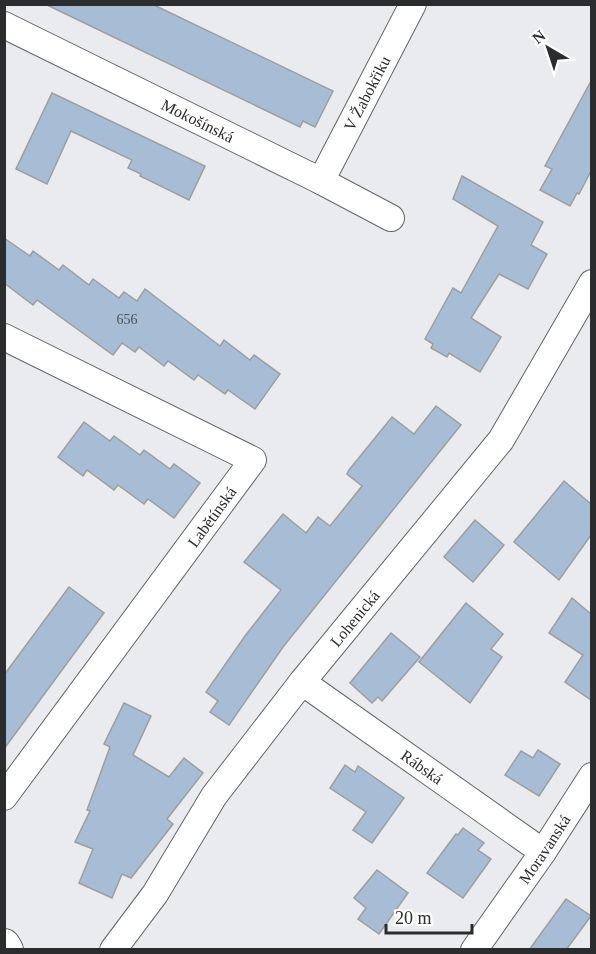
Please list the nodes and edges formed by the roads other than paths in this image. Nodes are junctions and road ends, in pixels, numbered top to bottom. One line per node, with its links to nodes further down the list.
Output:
1 (413, 4): 3 (street, V Žabokřiku)
2 (4, 25): 3 (street, Mokošínská)
3 (321, 181): 4 (street, Mokošínská)
4 (391, 218)
5 (591, 283): 7 (street, Lohenická)
6 (4, 337): 9 (street, Labětínská)
7 (302, 682): 10 (street, Rábská); 13 (street, Lohenická)
8 (591, 776): 10 (street, Moravanská)
9 (4, 797)
10 (543, 852): 14 (street, Moravanská)
11 (4, 945): 12 (street)
12 (7, 950)
13 (113, 950)
14 (474, 950)

